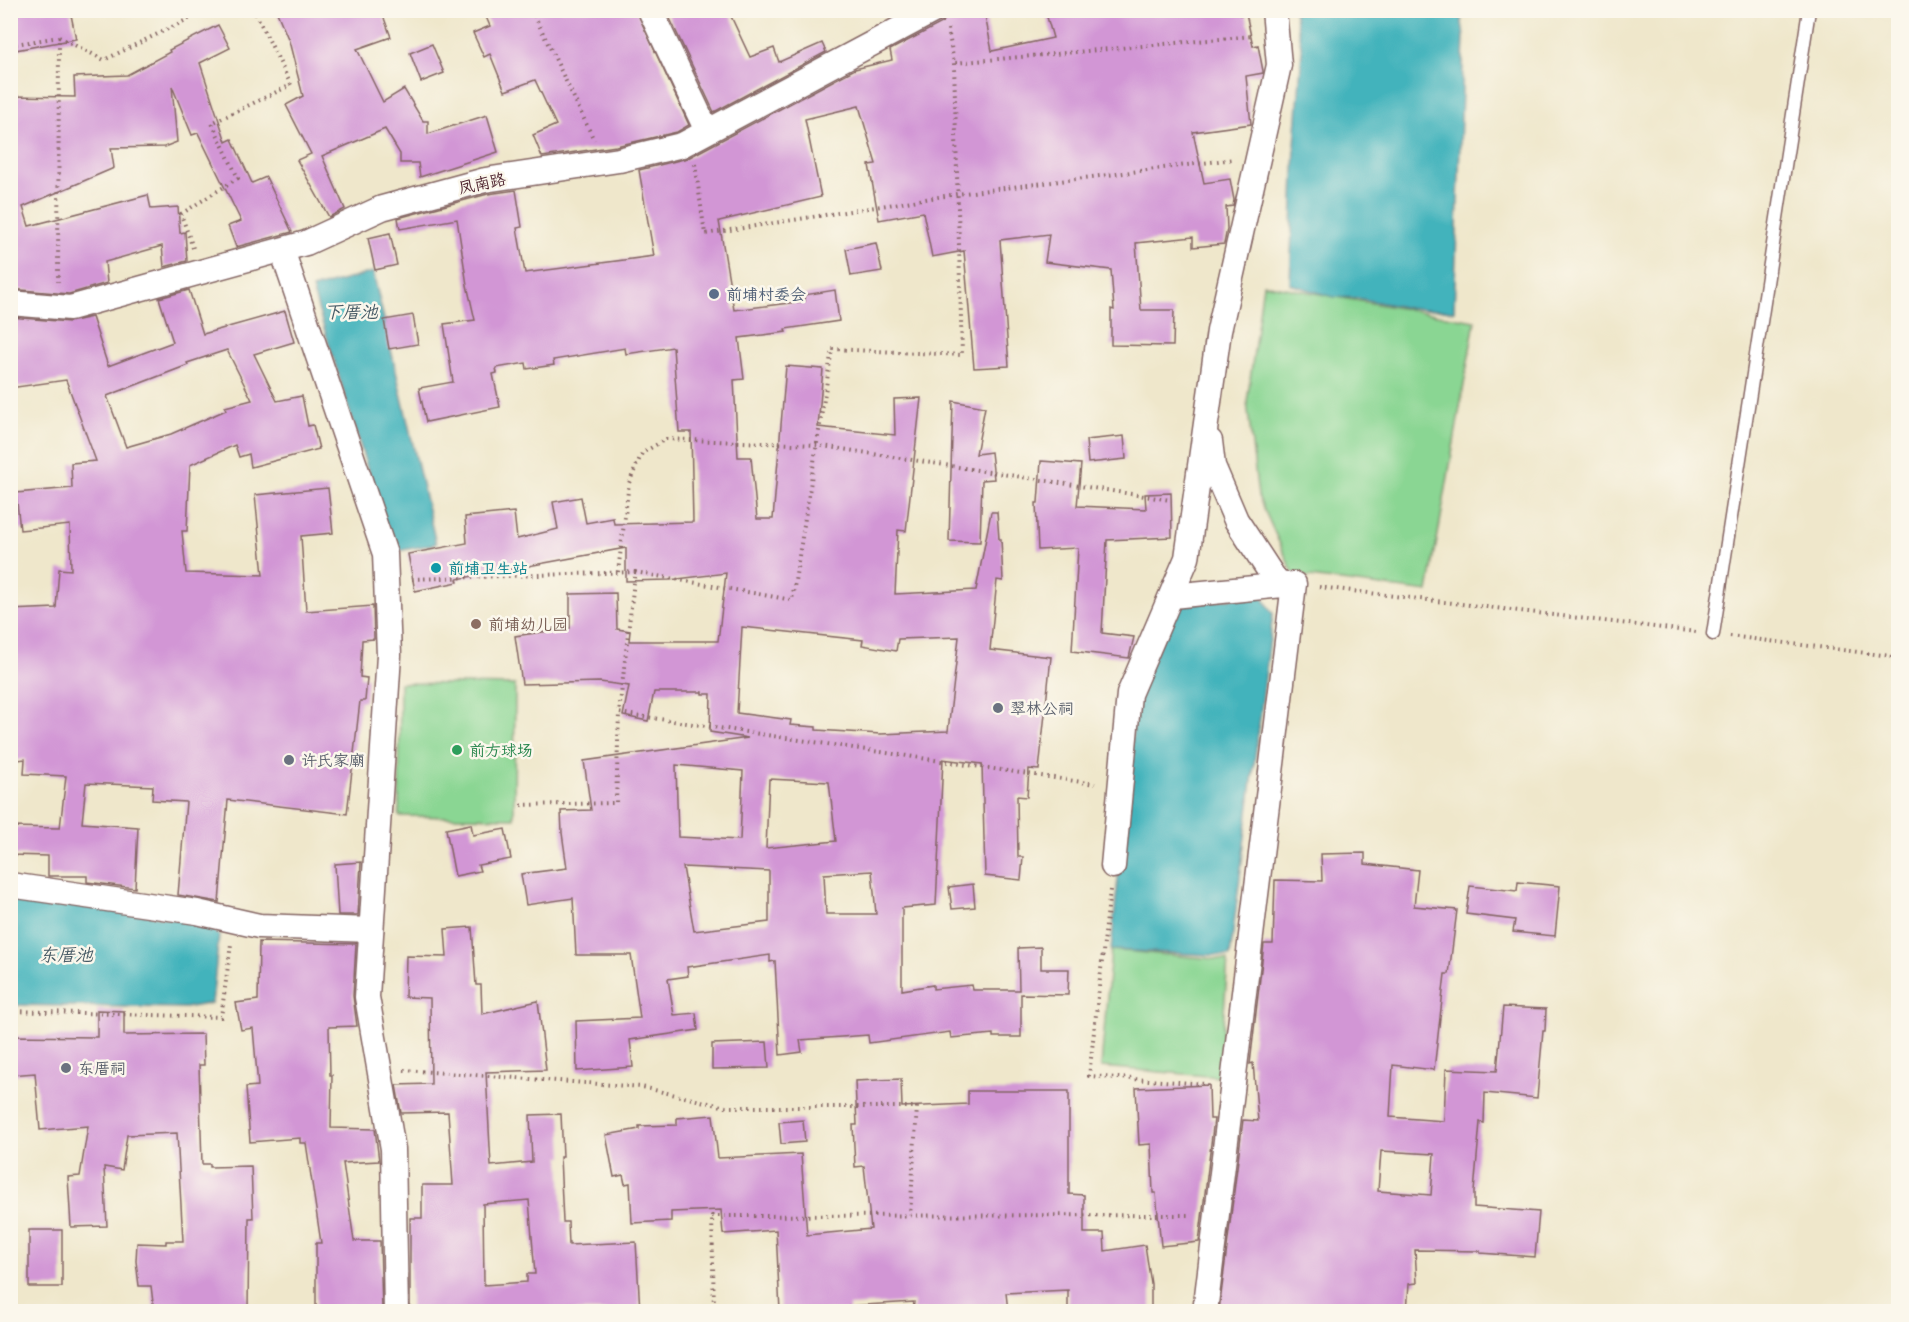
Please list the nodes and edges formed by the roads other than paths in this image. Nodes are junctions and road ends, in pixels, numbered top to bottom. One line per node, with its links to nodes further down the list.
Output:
1 (650, 10): 5 (street)
2 (1809, 10): 11 (lane)
3 (941, 16): 5 (street, 凤南路)
4 (1275, 22): 8 (street)
5 (700, 135): 6 (street, 凤南路)
6 (282, 250): 7 (street, 凤南路); 14 (street)
7 (10, 303)
8 (1207, 413): 9 (street); 10 (street)
9 (1285, 582): 10 (street); 16 (street)
10 (1172, 596): 12 (street)
11 (1713, 634)
12 (1113, 866)
13 (10, 885): 14 (street)
14 (371, 930): 15 (street)
15 (396, 1311)
16 (1205, 1311)

